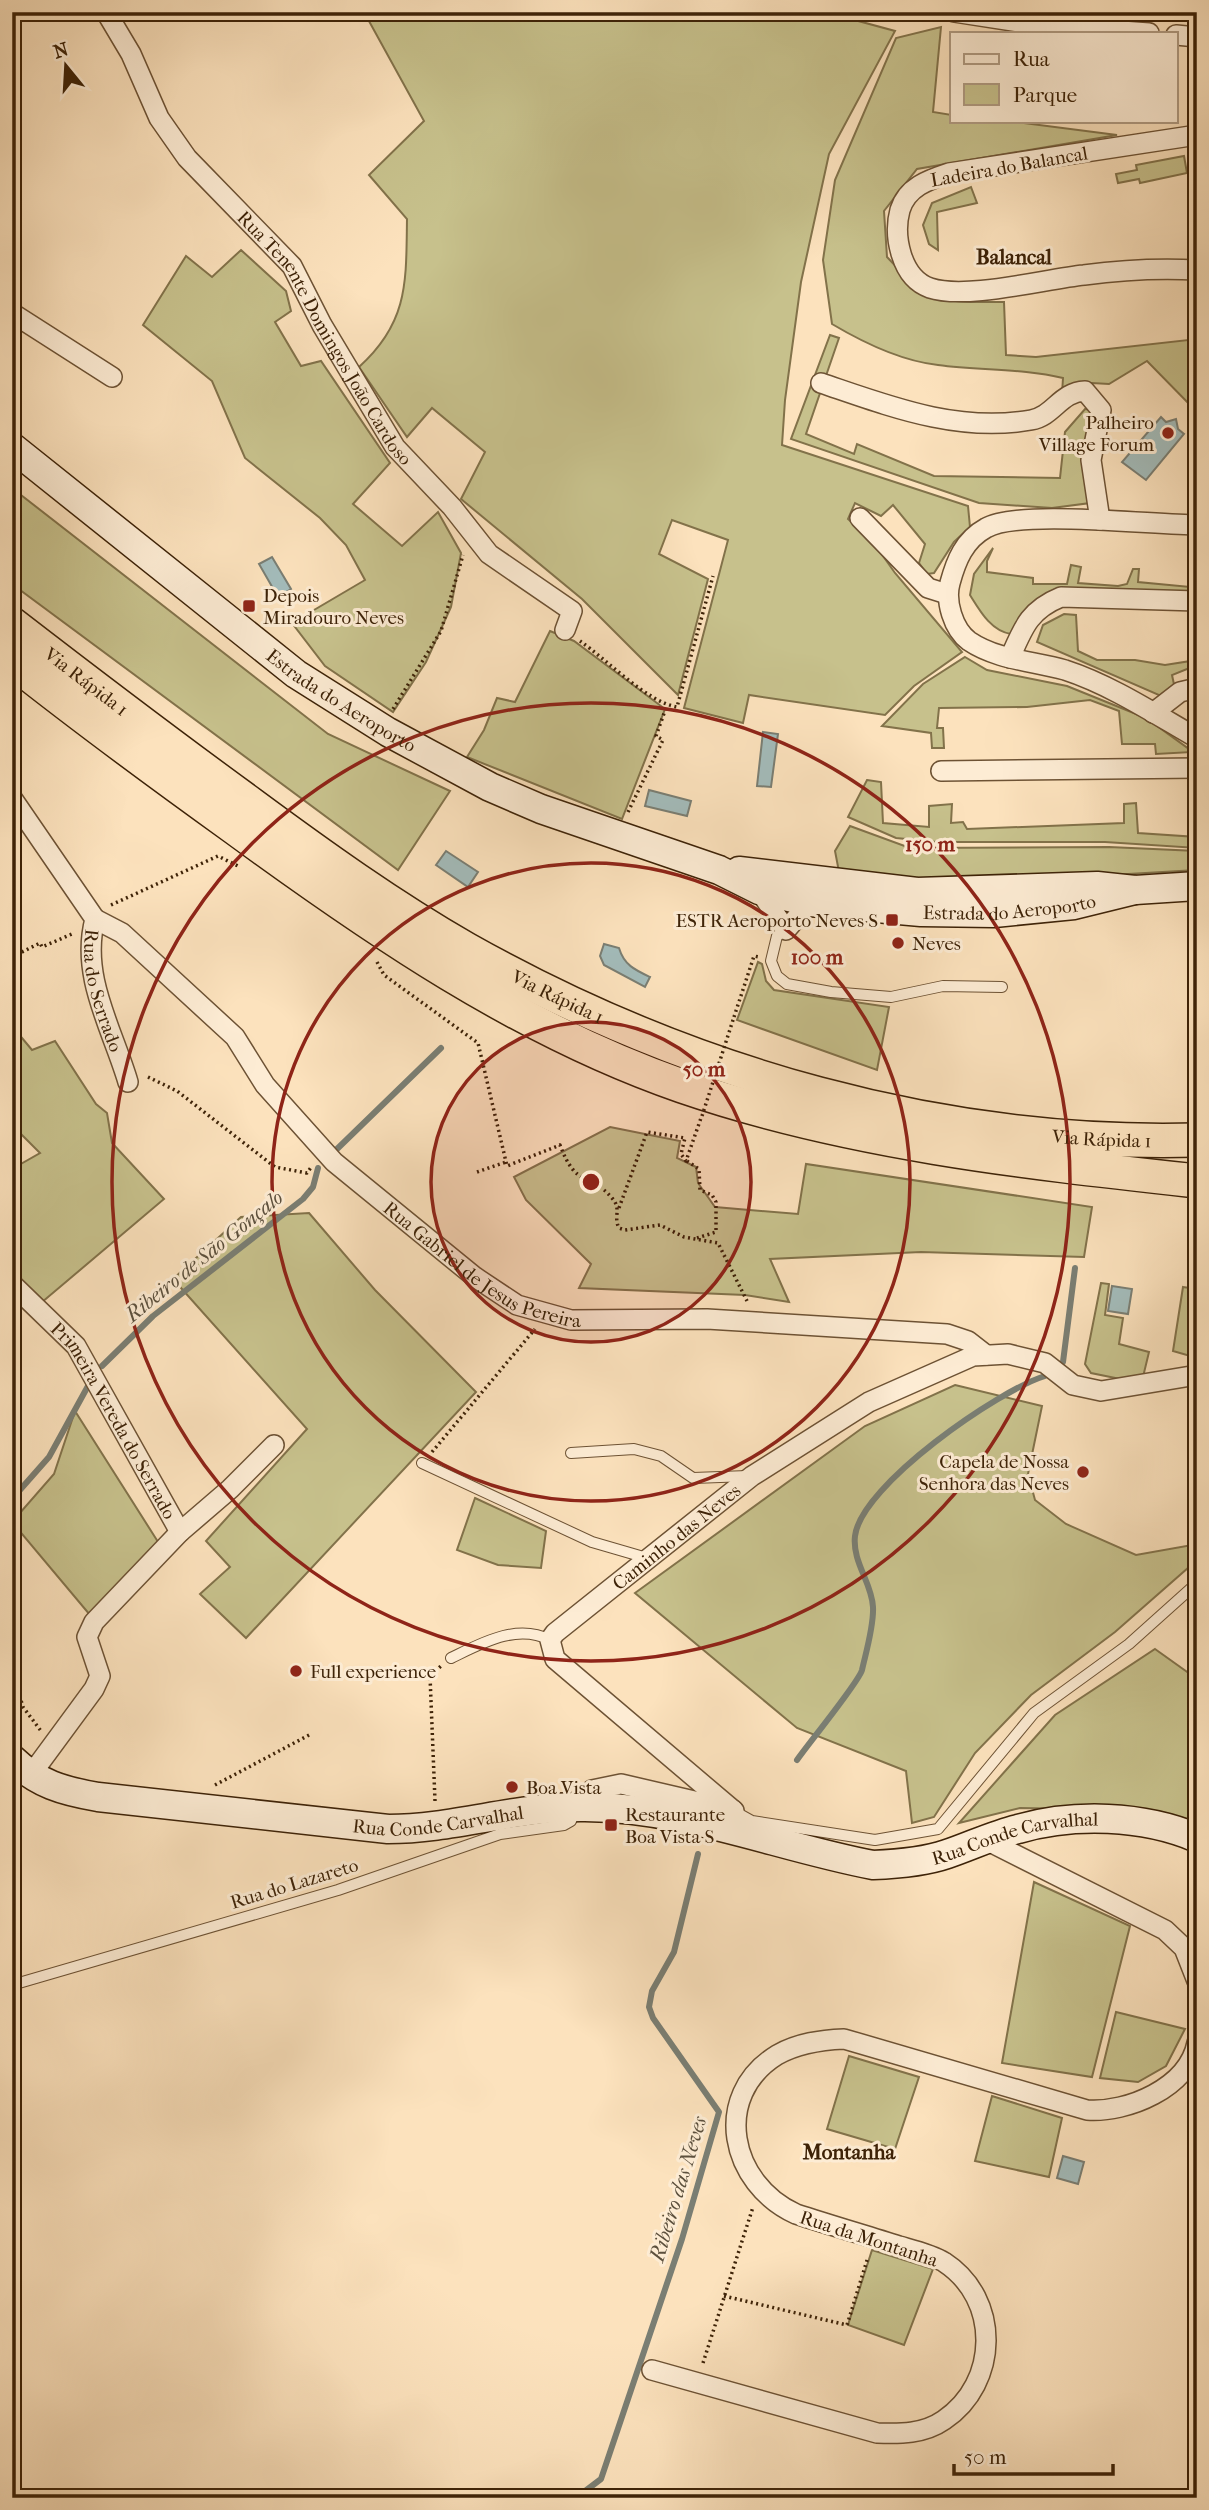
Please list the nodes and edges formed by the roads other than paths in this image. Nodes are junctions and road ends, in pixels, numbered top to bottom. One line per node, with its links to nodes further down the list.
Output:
1 (106, 12): 18 (street, Rua Tenente Domingos João Cardoso)
2 (954, 12): 3 (street)
3 (1135, 32)
4 (1178, 35): 5 (street)
5 (1197, 37)
6 (1197, 135): 7 (street, Ladeira do Balancal)
7 (1197, 270)
8 (12, 313): 9 (street)
9 (112, 377)
10 (821, 383): 13 (street)
11 (12, 447): 27 (main road, Estrada do Aeroporto)
12 (860, 517): 15 (street)
13 (1100, 520): 14 (street); 15 (street)
14 (1197, 525)
15 (947, 594): 19 (street)
16 (1197, 601): 19 (street)
17 (12, 624): 37 (highway, Via Rápida 1)
18 (565, 629)
19 (1010, 658): 22 (street)
20 (12, 661): 38 (highway, Via Rápida 1)
21 (1197, 688): 22 (street)
22 (1153, 713): 23 (street)
23 (1197, 738)
24 (1197, 768): 25 (street)
25 (941, 771)
26 (12, 798): 33 (street, Rua do Serrado)
27 (719, 870): 29 (main road, Estrada do Aeroporto); 31 (main road, Estrada do Aeroporto)
28 (1197, 886): 30 (main road, Estrada do Aeroporto)
29 (759, 890): 32 (main road, Estrada do Aeroporto); 34 (street)
30 (1135, 890): 31 (main road, Estrada do Aeroporto); 32 (main road, Estrada do Aeroporto)
31 (917, 892): 32 (main road)
32 (810, 901): 34 (street)
33 (105, 917): 36 (street, Rua do Serrado); 40 (street, Rua Gabriel de Jesus Pereira)
34 (786, 930): 35 (lane)
35 (1002, 987)
36 (126, 1074)
37 (1197, 1140)
38 (1197, 1181)
39 (12, 1284): 46 (street, Primeira Vereda do Serrado)
40 (986, 1355): 41 (street, Caminho das Neves); 45 (street, Caminho das Neves)
41 (1197, 1375)
42 (274, 1445): 46 (street, Primeira Vereda do Serrado)
43 (570, 1454): 45 (lane)
44 (422, 1463): 47 (lane)
45 (752, 1476): 47 (street, Caminho das Neves)
46 (180, 1532): 51 (street, Primeira Vereda do Serrado)
47 (647, 1558): 49 (street, Caminho das Neves)
48 (1197, 1583): 53 (lane)
49 (550, 1640): 50 (lane); 53 (street)
50 (451, 1658)
51 (21, 1767): 52 (main road, Rua Conde Carvalhal)
52 (580, 1807): 53 (street); 55 (main road, Rua Conde Carvalhal); 57 (lane, Rua do Lazareto)
53 (734, 1811)
54 (1197, 1838): 55 (main road, Rua Conde Carvalhal)
55 (984, 1839): 56 (street)
56 (1197, 1981)
57 (12, 1985)
58 (1196, 2048): 59 (street, Rua da Montanha)
59 (652, 2370)

